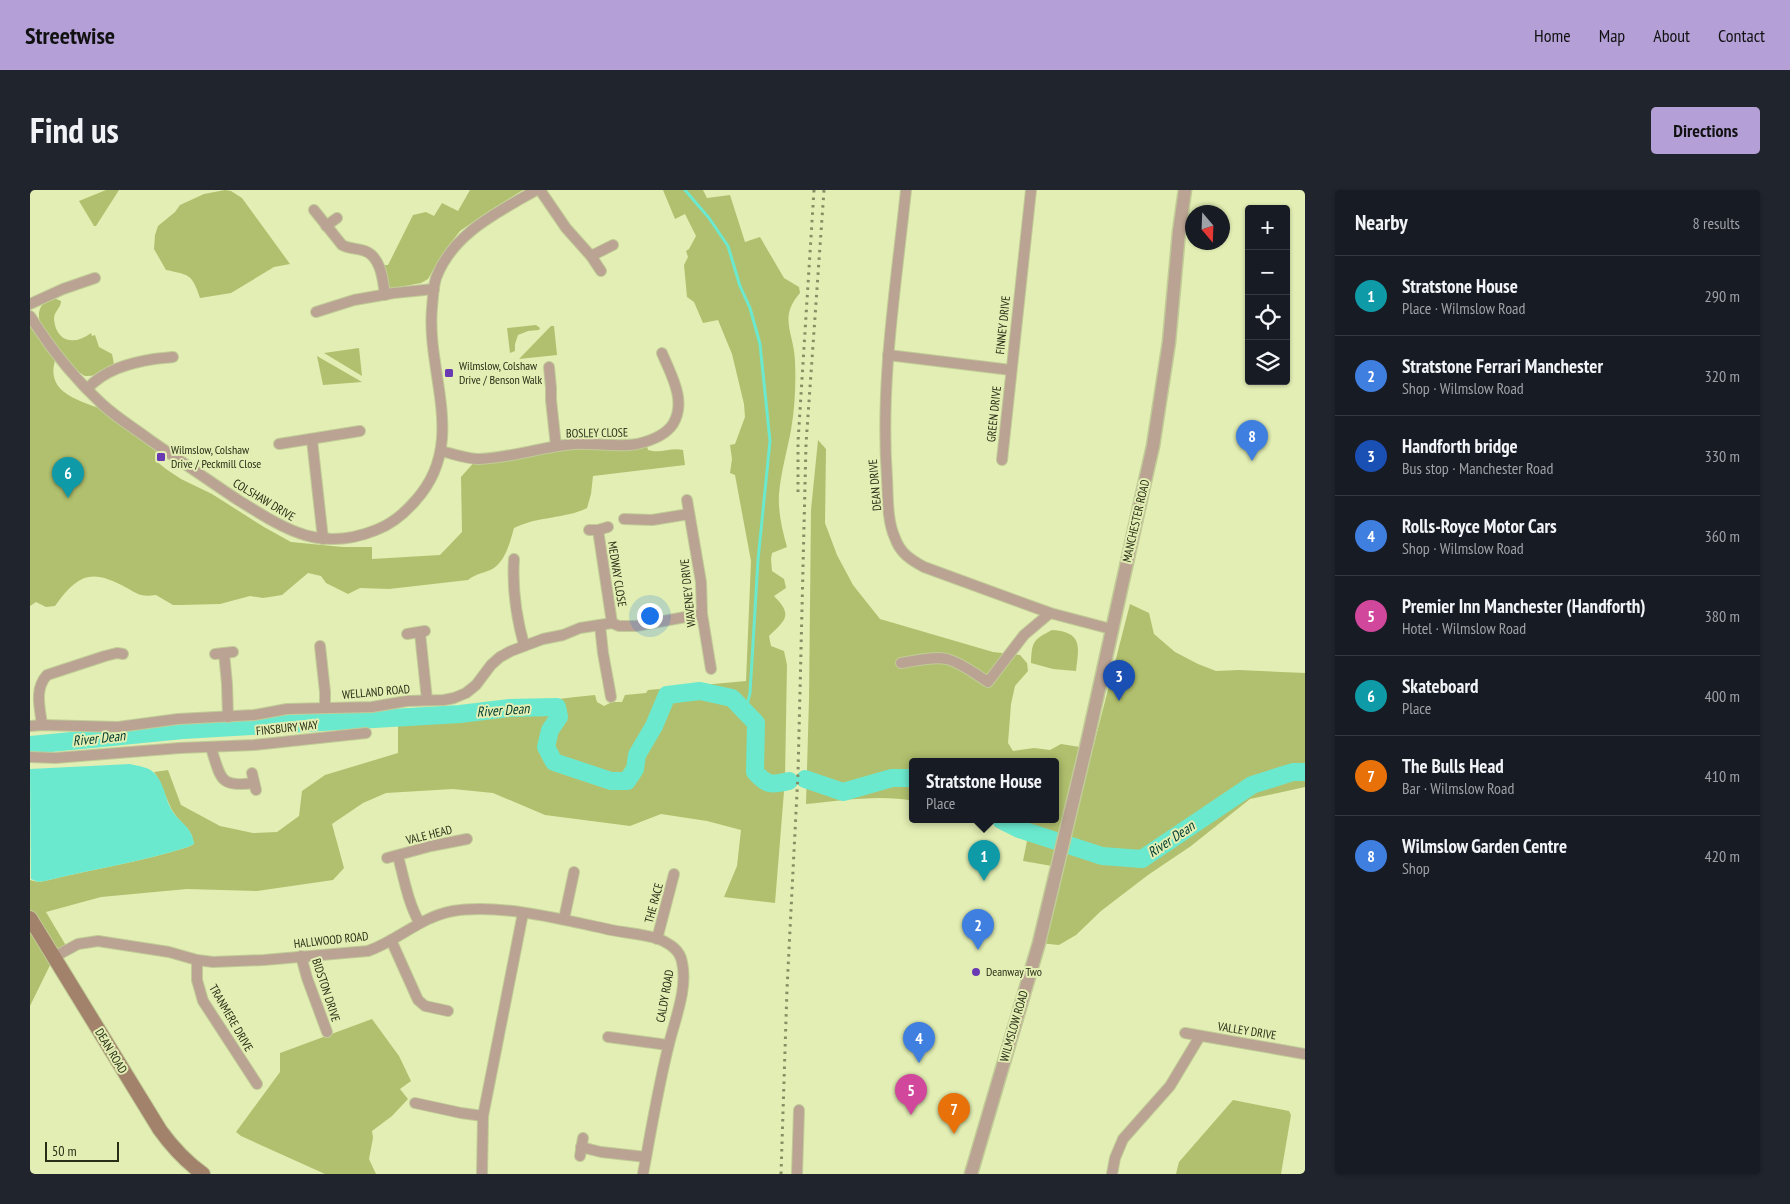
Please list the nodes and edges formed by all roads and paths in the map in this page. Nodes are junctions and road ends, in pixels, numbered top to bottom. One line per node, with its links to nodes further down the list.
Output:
1 (536, 190): 13 (street, COLSHAW DRIVE)
2 (540, 190): 10 (street)
3 (906, 190): 19 (street, DEAN DRIVE)
4 (1031, 190): 22 (street, FINNEY DRIVE)
5 (1185, 190): 40 (street, MANCHESTER ROAD)
6 (314, 210): 8 (street)
7 (337, 218): 8 (street)
8 (326, 226): 14 (street)
9 (613, 245): 10 (street)
10 (592, 256): 11 (street)
11 (601, 271)
12 (95, 278): 15 (street)
13 (434, 289): 14 (street); 28 (street, COLSHAW DRIVE)
14 (385, 294): 16 (street)
15 (30, 304)
16 (316, 312)
17 (30, 316): 23 (street, COLSHAW DRIVE)
18 (662, 353): 27 (street, BOSLEY CLOSE)
19 (888, 354): 22 (street, FINNEY DRIVE); 36 (street, DEAN DRIVE)
20 (173, 357): 23 (street)
21 (549, 367): 27 (street)
22 (1011, 370): 29 (street, GREEN DRIVE)
23 (87, 389): 34 (street, COLSHAW DRIVE)
24 (360, 431): 25 (street)
25 (312, 440): 26 (street); 34 (street)
26 (279, 444)
27 (556, 446): 28 (street, BOSLEY CLOSE)
28 (442, 451): 34 (street, COLSHAW DRIVE)
29 (1002, 460)
30 (687, 500): 31 (street, WAVENEY DRIVE)
31 (689, 514): 32 (street); 37 (street, WAVENEY DRIVE)
32 (624, 519)
33 (598, 529): 38 (street, MEDWAY CLOSE)
34 (323, 539)
35 (514, 559): 42 (street)
36 (1050, 613): 40 (street, DEAN DRIVE); 46 (street)
37 (702, 614): 38 (street, WELLAND ROAD); 47 (street, WAVENEY DRIVE)
38 (612, 623): 39 (street, WELLAND ROAD)
39 (600, 625): 42 (street, WELLAND ROAD); 48 (street)
40 (1111, 629): 59 (street, MANCHESTER ROAD)
41 (408, 634): 49 (street)
42 (524, 645): 49 (street, WELLAND ROAD)
43 (320, 646): 50 (street)
44 (224, 653): 51 (street)
45 (123, 654): 52 (street)
46 (901, 663)
47 (711, 669)
48 (611, 697)
49 (427, 700): 50 (street, WELLAND ROAD)
50 (325, 708): 51 (street, WELLAND ROAD)
51 (228, 717): 52 (street, WELLAND ROAD)
52 (42, 725): 53 (street, WELLAND ROAD)
53 (30, 726)
54 (366, 733): 55 (street, FINSBURY WAY)
55 (211, 748): 56 (street, FINSBURY WAY); 57 (street)
56 (30, 758)
57 (254, 782)
58 (467, 839): 60 (street, VALE HEAD)
59 (1062, 848): 91 (street, WILMSLOW ROAD)
60 (398, 856): 61 (street, VALE HEAD); 67 (street, VALE HEAD)
61 (387, 858)
62 (574, 872): 66 (street)
63 (674, 874): 68 (street, THE RACE)
64 (523, 913): 66 (street, CALDY ROAD); 67 (street, HALLWOOD ROAD); 83 (street)
65 (30, 918): 71 (main road, DEAN ROAD)
66 (564, 919): 68 (street, CALDY ROAD)
67 (418, 922): 69 (street, HALLWOOD ROAD)
68 (658, 939): 78 (street, CALDY ROAD)
69 (391, 940): 70 (street, HALLWOOD ROAD); 73 (street)
70 (301, 956): 72 (street, HALLWOOD ROAD); 74 (street, BIDSTON DRIVE)
71 (54, 957): 72 (street, HALLWOOD ROAD); 86 (main road, DEAN ROAD)
72 (197, 960): 80 (street, TRANMERE DRIVE)
73 (448, 1010)
74 (327, 1032)
75 (1185, 1033): 76 (street, VALLEY DRIVE)
76 (1200, 1036): 79 (street, VALLEY DRIVE); 92 (street)
77 (608, 1037): 78 (street)
78 (668, 1045): 85 (street, CALDY ROAD)
79 (1305, 1054)
80 (257, 1084)
81 (415, 1103): 83 (street)
82 (799, 1110): 90 (street)
83 (483, 1116): 88 (street)
84 (581, 1147): 85 (street)
85 (646, 1158): 89 (street, CALDY ROAD)
86 (189, 1169): 87 (main road, DEAN ROAD)
87 (203, 1174)
88 (482, 1174)
89 (643, 1174)
90 (798, 1174)
91 (971, 1174)
92 (1112, 1174)

